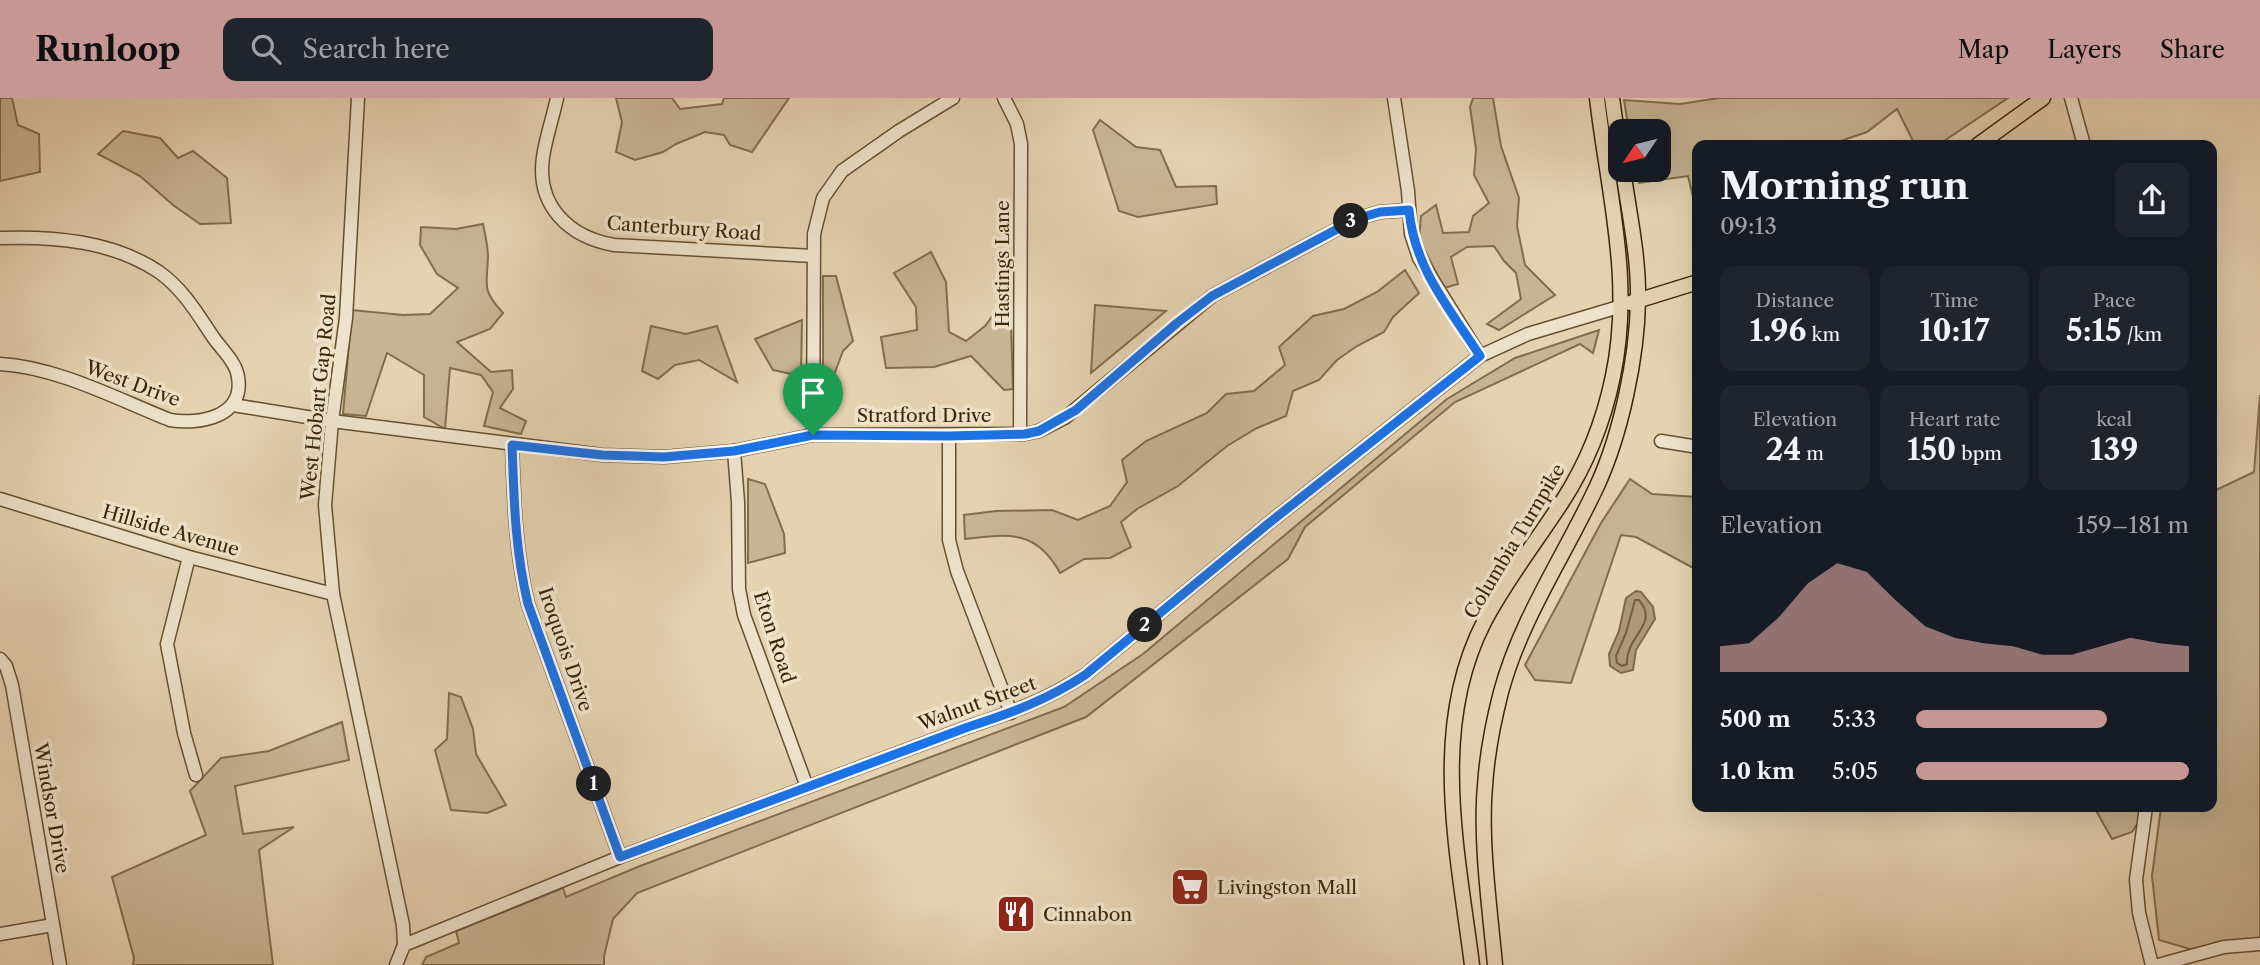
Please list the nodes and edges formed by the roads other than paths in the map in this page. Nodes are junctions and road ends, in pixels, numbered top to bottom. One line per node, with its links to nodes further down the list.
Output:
1 (358, 98): 23 (street, West Hobart Gap Road)
2 (557, 98): 16 (street, Canterbury Road)
3 (953, 98): 16 (street)
4 (1004, 98): 24 (street, Hastings Lane)
5 (1394, 98): 14 (street)
6 (1597, 98): 19 (main road, Columbia Turnpike)
7 (1612, 98): 10 (main road)
8 (2043, 98): 11 (main road)
9 (2071, 98): 12 (street)
10 (1615, 119)
11 (1985, 140)
12 (2083, 140)
13 (1625, 182): 18 (main road)
14 (1409, 210): 20 (street); 24 (street, Stratford Drive)
15 (0, 238): 22 (street)
16 (813, 256): 25 (street)
17 (1692, 284): 18 (main road)
18 (1638, 301): 19 (main road); 47 (main road)
19 (1622, 306): 20 (street, Walnut Street); 46 (main road, Columbia Turnpike)
20 (1480, 356): 35 (street, Walnut Street)
21 (0, 364): 22 (street, West Drive)
22 (233, 405): 23 (street)
23 (332, 421): 28 (street, Stratford Drive); 33 (street, West Hobart Gap Road)
24 (1020, 434): 26 (street, Stratford Drive)
25 (813, 435): 26 (street, Stratford Drive); 30 (street, Stratford Drive)
26 (949, 436): 35 (street)
27 (1661, 441): 29 (street)
28 (512, 445): 30 (street, Stratford Drive); 39 (street, Iroquois Drive)
29 (1692, 446)
30 (734, 451): 37 (street, Eton Road)
31 (0, 499): 32 (street, Hillside Avenue)
32 (189, 557): 33 (street, Hillside Avenue); 36 (street)
33 (333, 594): 43 (street, West Hobart Gap Road)
34 (0, 659): 40 (street, Windsor Drive)
35 (1011, 713): 37 (street, Walnut Street)
36 (195, 775)
37 (807, 787): 39 (street, Walnut Street)
38 (2145, 812): 48 (street)
39 (620, 857): 43 (street, Walnut Street)
40 (53, 925): 41 (street); 44 (street, Windsor Drive)
41 (0, 934)
42 (2260, 944): 49 (street)
43 (404, 945): 45 (street)
44 (60, 965)
45 (396, 965)
46 (1472, 965)
47 (1495, 965)
48 (2152, 965)
49 (2158, 965)

